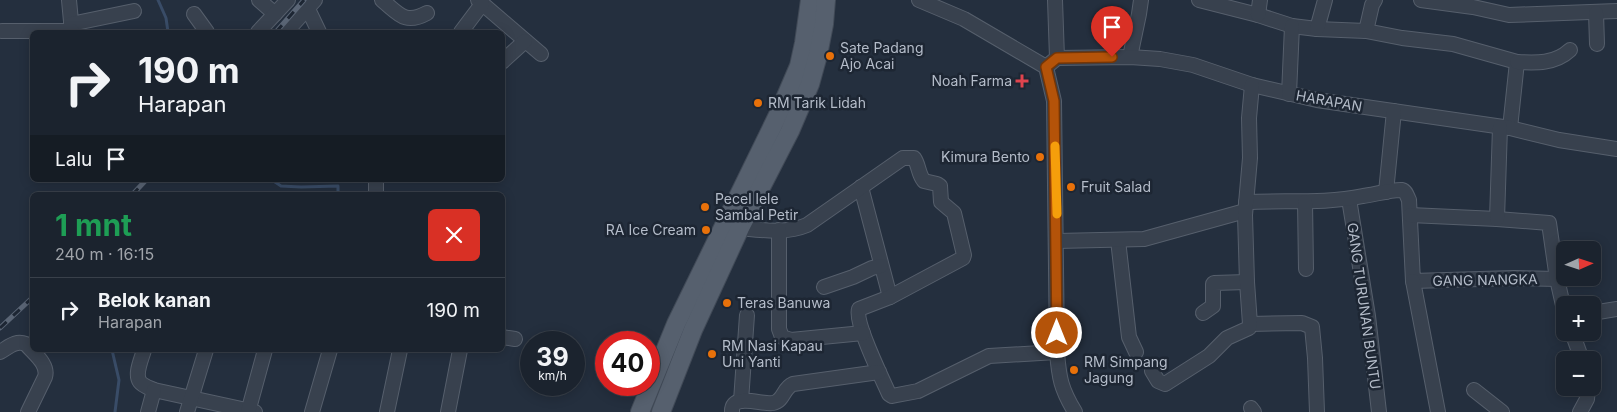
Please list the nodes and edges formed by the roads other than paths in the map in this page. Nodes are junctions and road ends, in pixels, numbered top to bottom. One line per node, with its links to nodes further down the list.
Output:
1 (69, 0): 25 (street)
2 (259, 0): 22 (street)
3 (288, 0): 22 (street)
4 (382, 0): 19 (street)
5 (810, 0): 72 (main road)
6 (826, 0): 56 (main road)
7 (919, 0): 42 (street)
8 (1055, 0): 42 (street)
9 (1141, 0): 40 (street)
10 (1199, 0): 23 (street)
11 (1260, 0): 23 (street)
12 (1325, 0): 33 (street)
13 (1375, 0): 35 (street)
14 (1421, 0): 20 (street)
15 (480, 2): 32 (street); 36 (street)
16 (311, 4): 30 (street); 31 (street)
17 (134, 11): 25 (street)
18 (1617, 11): 20 (street)
19 (427, 13)
20 (1596, 13): 37 (street)
21 (194, 14): 28 (street)
22 (275, 14): 29 (street)
23 (1258, 14): 24 (street)
24 (1292, 26): 33 (street); 45 (street)
25 (72, 29): 27 (street)
26 (30, 30): 34 (street)
27 (37, 30)
28 (206, 30)
29 (260, 30)
30 (288, 30)
31 (318, 30)
32 (462, 30)
33 (1317, 30): 35 (street)
34 (2, 31)
35 (1366, 31): 43 (street)
36 (524, 41): 39 (street); 41 (street)
37 (1597, 44)
38 (1570, 50): 43 (street)
39 (541, 54)
40 (1130, 57): 42 (street, HARAPAN); 44 (street, HARAPAN)
41 (505, 59)
42 (1052, 62): 59 (street)
43 (1517, 62): 47 (street)
44 (1252, 85): 45 (street, HARAPAN); 53 (street)
45 (1289, 94): 46 (street, HARAPAN)
46 (1394, 111): 47 (street, HARAPAN); 50 (street)
47 (1505, 127): 48 (street, HARAPAN); 55 (street)
48 (1617, 149)
49 (861, 187): 57 (street); 60 (street); 67 (street)
50 (1386, 192): 51 (street, GANG NANGKA); 54 (street, GANG NANGKA)
51 (1349, 199): 52 (street, GANG NANGKA); 105 (street, GANG TURUNAN BUNTU)
52 (1305, 202): 53 (street, GANG NANGKA); 61 (street)
53 (1245, 206): 58 (street, GANG NANGKA); 65 (street)
54 (1410, 215): 55 (street); 64 (street, GANG NANGKA)
55 (1496, 219): 62 (street)
56 (740, 228): 57 (street); 74 (main road)
57 (779, 230): 75 (street)
58 (1118, 240): 59 (street, GANG NANGKA); 86 (street)
59 (1057, 241): 85 (street)
60 (881, 266): 66 (street); 67 (street)
61 (1306, 268)
62 (1556, 272)
63 (1556, 279): 64 (street, GANG NANGKA)
64 (1413, 281): 106 (street, GANG NANGKA)
65 (1246, 282): 70 (street); 73 (street)
66 (824, 287)
67 (890, 297): 75 (street)
68 (1617, 309): 69 (street)
69 (1601, 312)
70 (1203, 313)
71 (747, 315): 92 (street)
72 (676, 324): 74 (main road); 95 (main road)
73 (1250, 324): 87 (street); 104 (street)
74 (693, 330): 101 (main road)
75 (863, 333): 88 (street)
76 (30, 349): 77 (street)
77 (0, 352)
78 (33, 352): 96 (street)
79 (143, 352): 89 (street)
80 (205, 352): 93 (street)
81 (265, 352): 94 (street)
82 (329, 352): 98 (street)
83 (400, 352): 99 (street)
84 (460, 352): 100 (street)
85 (1057, 352): 88 (street); 103 (street)
86 (1136, 352)
87 (1152, 371)
88 (879, 372): 92 (street)
89 (154, 390): 93 (street); 97 (street)
90 (1474, 390): 107 (street)
91 (1587, 396): 108 (street)
92 (741, 400): 102 (street)
93 (189, 406): 94 (street)
94 (251, 411)
95 (637, 411)
96 (28, 412)
97 (148, 412)
98 (312, 412)
99 (387, 412)
100 (448, 412)
101 (662, 412)
102 (732, 412)
103 (1075, 412)
104 (1317, 412)
105 (1378, 412)
106 (1438, 412)
107 (1502, 412)
108 (1580, 412)

